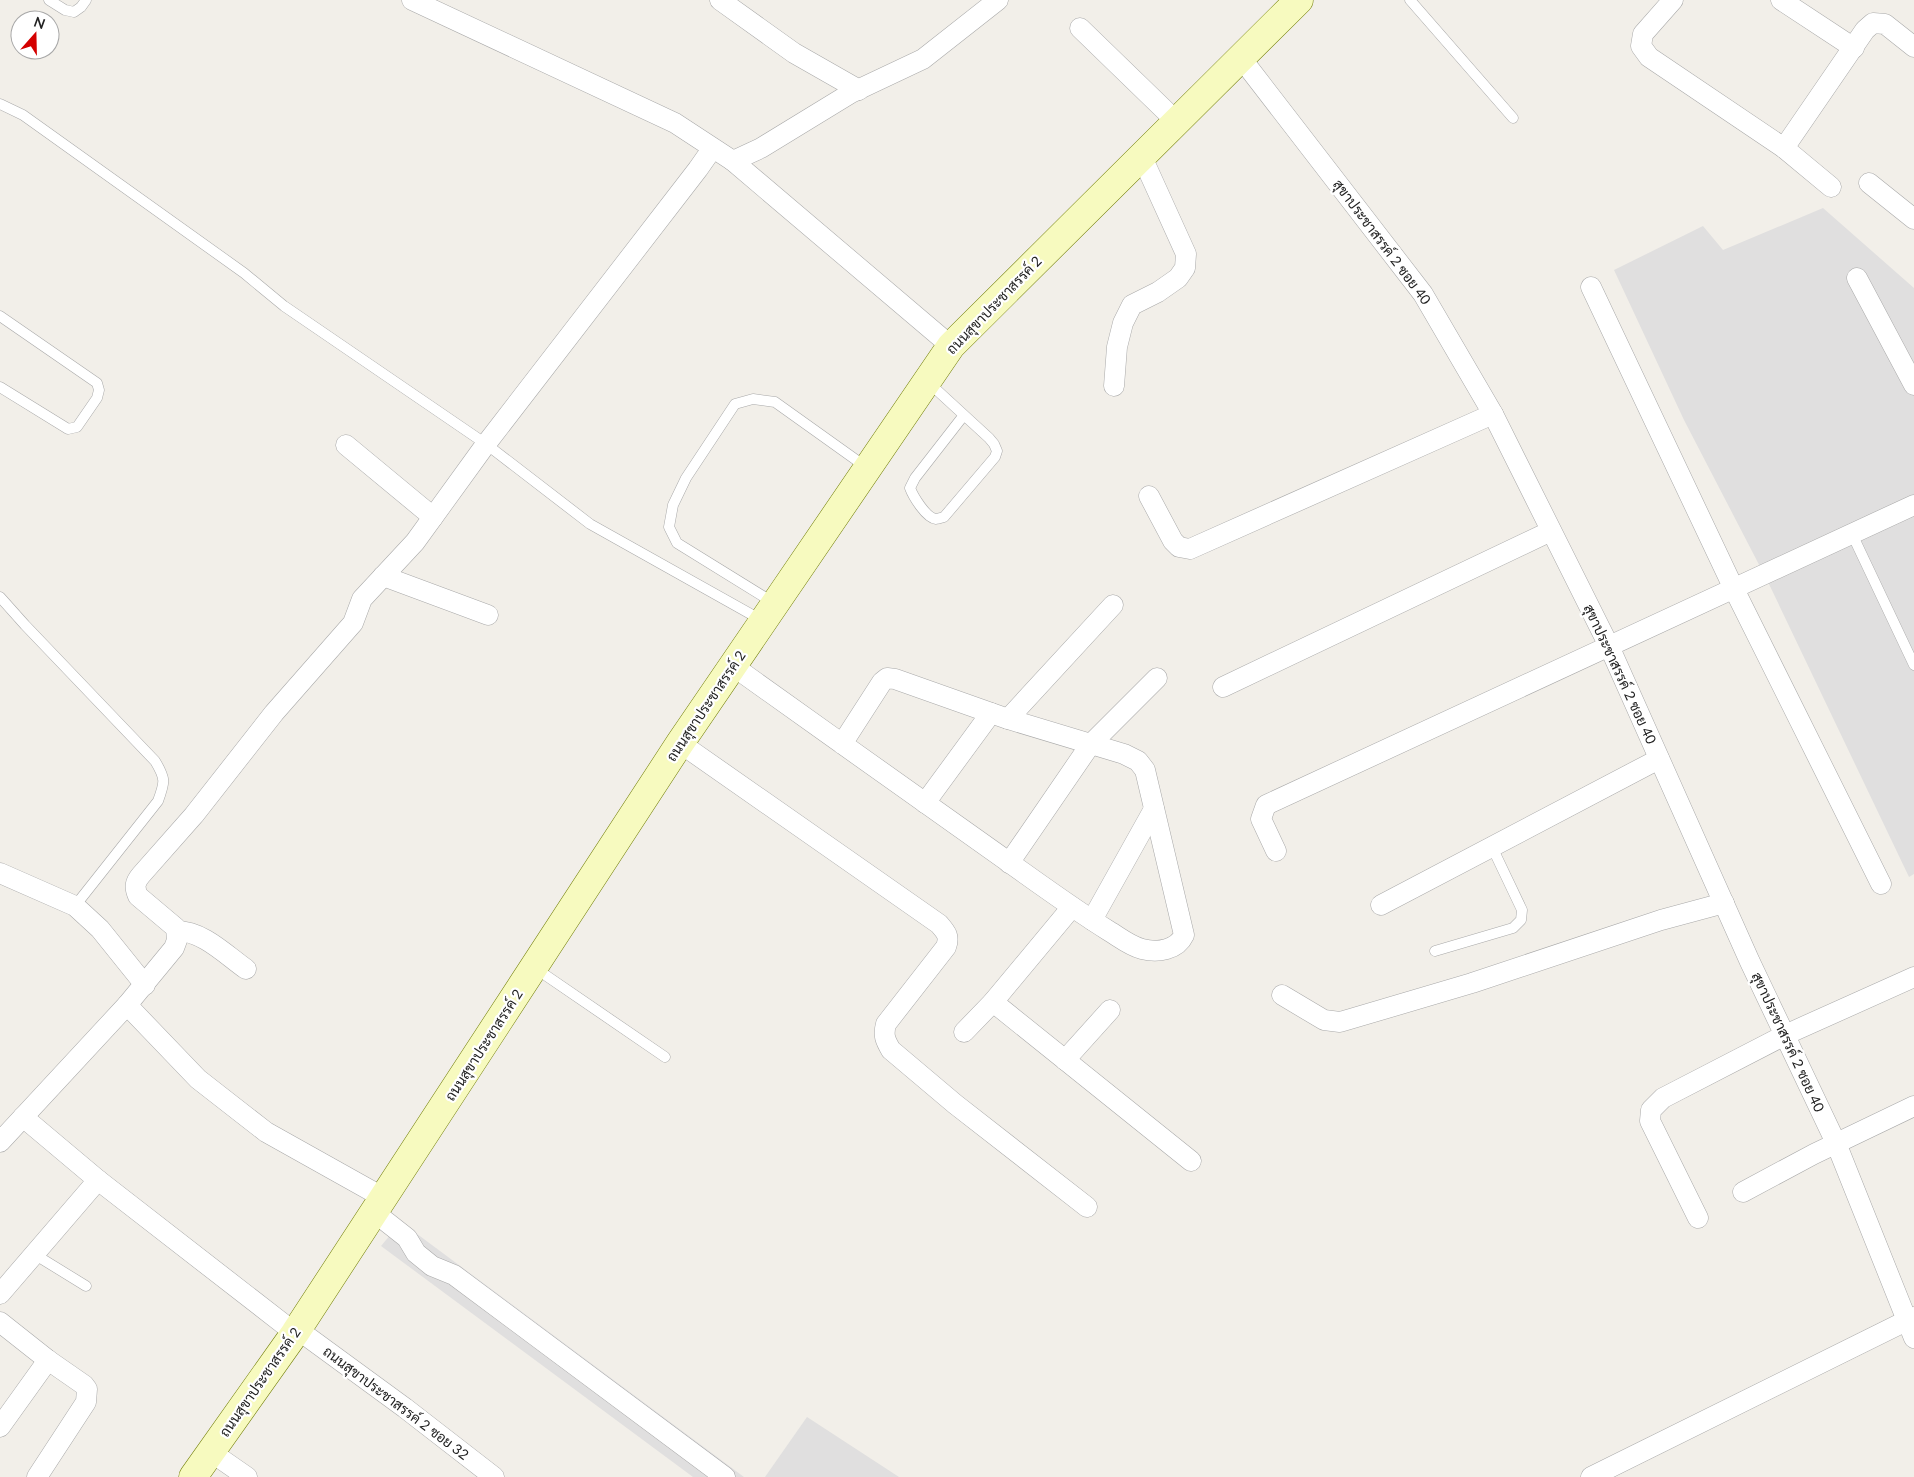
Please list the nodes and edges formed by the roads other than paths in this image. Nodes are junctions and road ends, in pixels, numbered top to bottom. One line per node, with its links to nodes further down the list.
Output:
1 (49, 0): 2 (lane)
2 (86, 0)
3 (412, 0): 19 (street)
4 (720, 0): 14 (street)
5 (998, 0): 14 (street)
6 (1299, 0): 13 (street, ถนนสุขาประชาสรรค์ 2)
7 (1410, 0): 16 (lane)
8 (1673, 0): 18 (street)
9 (1781, 0): 12 (street)
10 (1080, 28): 17 (street)
11 (1914, 47): 12 (street)
12 (1854, 48): 18 (street)
13 (1241, 58): 17 (street, ถนนสุขาประชาสรรค์ 2); 33 (street, สุขาประชาสรรค์ 2 ซอย 40)
14 (859, 90): 21 (street)
15 (0, 104): 35 (lane)
16 (1513, 118)
17 (1177, 122): 20 (street, ถนนสุขาประชาสรรค์ 2)
18 (1784, 148): 23 (street)
19 (712, 149): 21 (street); 35 (street)
20 (1142, 157): 28 (street, ถนนสุขาประชาสรรค์ 2); 31 (street)
21 (733, 161): 28 (street)
22 (1869, 183): 24 (street)
23 (1831, 187)
24 (1914, 219)
25 (1857, 278): 30 (street)
26 (1591, 287): 44 (street)
27 (0, 316): 32 (lane)
28 (951, 346): 29 (street, ถนนสุขาประชาสรรค์ 2)
29 (927, 381): 34 (lane); 37 (street, ถนนสุขาประชาสรรค์ 2)
30 (1914, 385)
31 (1114, 386)
32 (0, 388)
33 (1492, 414): 38 (street); 41 (street, สุขาประชาสรรค์ 2 ซอย 40)
34 (964, 415): 34 (lane)
35 (486, 444): 40 (street); 47 (lane)
36 (346, 445): 40 (street)
37 (867, 467): 47 (street, ถนนสุขาประชาสรรค์ 2); 47 (lane)
38 (1149, 496)
39 (1914, 505): 42 (street)
40 (433, 517): 43 (street)
41 (1551, 531): 49 (street, สุขาประชาสรรค์ 2 ซอย 40); 53 (street)
42 (1852, 534): 44 (street); 50 (lane)
43 (383, 576): 48 (street); 71 (street)
44 (1734, 589): 49 (street); 65 (street)
45 (0, 597): 68 (lane)
46 (1113, 605): 54 (street)
47 (770, 612): 51 (street, ถนนสุขาประชาสรรค์ 2)
48 (488, 615)
49 (1609, 646): 58 (street, สุขาประชาสรรค์ 2 ซอย 40); 62 (street)
50 (1914, 665)
51 (733, 666): 55 (street, ถนนสุขาประชาสรรค์ 2); 56 (street)
52 (1157, 678): 57 (street)
53 (1223, 687)
54 (999, 716): 56 (street); 57 (street); 59 (street)
55 (680, 743): 73 (street, ถนนสุขาประชาสรรค์ 2); 93 (street)
56 (842, 744): 59 (street)
57 (1090, 745): 60 (street); 63 (street)
58 (1659, 759): 61 (street); 66 (street, สุขาประชาสรรค์ 2 ซอย 40)
59 (925, 803): 63 (street)
60 (1154, 809): 70 (street); 70 (street)
61 (1492, 846): 67 (street); 72 (lane)
62 (1276, 851)
63 (1009, 863): 69 (street)
64 (0, 873): 68 (street)
65 (1882, 884)
66 (1724, 903): 77 (street); 82 (street, สุขาประชาสรรค์ 2 ซอย 40)
67 (1380, 905)
68 (75, 906): 76 (street)
69 (1072, 907): 70 (street); 78 (street)
70 (1092, 920)
71 (177, 931): 74 (street); 76 (street)
72 (1435, 951)
73 (534, 968): 83 (lane); 92 (street, ถนนสุขาประชาสรรค์ 2)
74 (246, 969)
75 (1914, 976): 82 (street)
76 (145, 985): 79 (street)
77 (1282, 995)
78 (993, 1002): 81 (street); 84 (street)
79 (127, 1005): 86 (street); 92 (street)
80 (1110, 1010): 84 (street)
81 (964, 1032)
82 (1785, 1036): 88 (street, สุขาประชาสรรค์ 2 ซอย 40); 94 (street)
83 (665, 1057)
84 (1065, 1060): 89 (street)
85 (1914, 1106): 88 (street)
86 (23, 1117): 87 (street); 90 (street, ถนนสุขาประชาสรรค์ 2 ซอย 32)
87 (0, 1142)
88 (1836, 1143): 91 (street); 99 (street, สุขาประชาสรรค์ 2 ซอย 40)
89 (1191, 1161)
90 (98, 1180): 95 (street); 100 (street, ถนนสุขาประชาสรรค์ 2 ซอย 32)
91 (1743, 1192)
92 (379, 1205): 100 (street, ถนนสุขาประชาสรรค์ 2); 108 (street)
93 (1087, 1207)
94 (1698, 1218)
95 (34, 1254): 96 (lane); 97 (street)
96 (86, 1286)
97 (0, 1294)
98 (0, 1322): 101 (street)
99 (1912, 1325): 109 (street)
100 (296, 1331): 103 (street, ถนนสุขาประชาสรรค์ 2); 107 (street, ถนนสุขาประชาสรรค์ 2 ซอย 32)
101 (48, 1360): 102 (street); 104 (street)
102 (0, 1427)
103 (211, 1452): 105 (street, ถนนสุขาประชาสรรค์ 2); 106 (street)
104 (37, 1477)
105 (192, 1477)
106 (247, 1477)
107 (494, 1477)
108 (725, 1477)
109 (1591, 1477)

